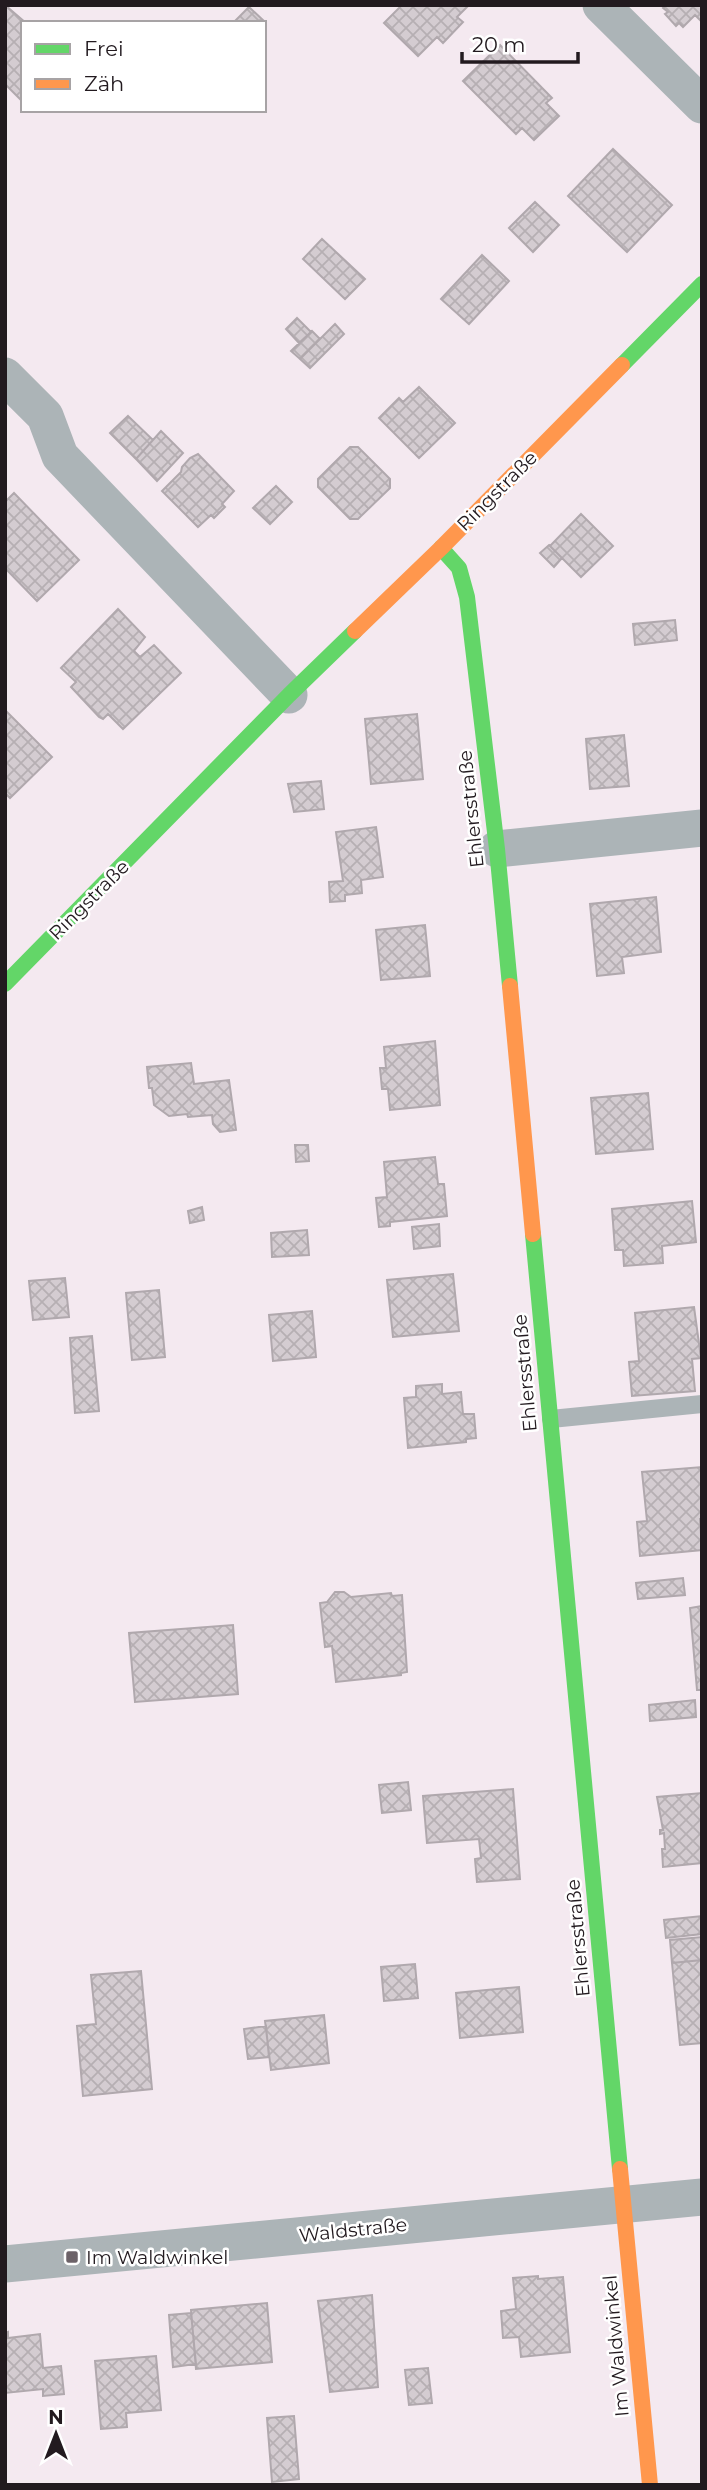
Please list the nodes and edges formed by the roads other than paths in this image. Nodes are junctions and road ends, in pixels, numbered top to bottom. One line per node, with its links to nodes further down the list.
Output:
1 (601, 5): 2 (street)
2 (702, 105)
3 (702, 284): 5 (street, Ringstraße)
4 (5, 376): 6 (street)
5 (441, 548): 6 (street, Ringstraße); 8 (street, Ehlersstraße)
6 (289, 695): 9 (street, Ringstraße)
7 (702, 828): 8 (street)
8 (497, 849): 11 (street, Ehlersstraße)
9 (5, 984)
10 (702, 1404): 11 (lane)
11 (551, 1419): 13 (street, Ehlersstraße)
12 (702, 2197): 13 (street, Waldstraße)
13 (624, 2204): 14 (street, Waldstraße); 15 (street, Im Waldwinkel)
14 (5, 2264)
15 (650, 2485)

